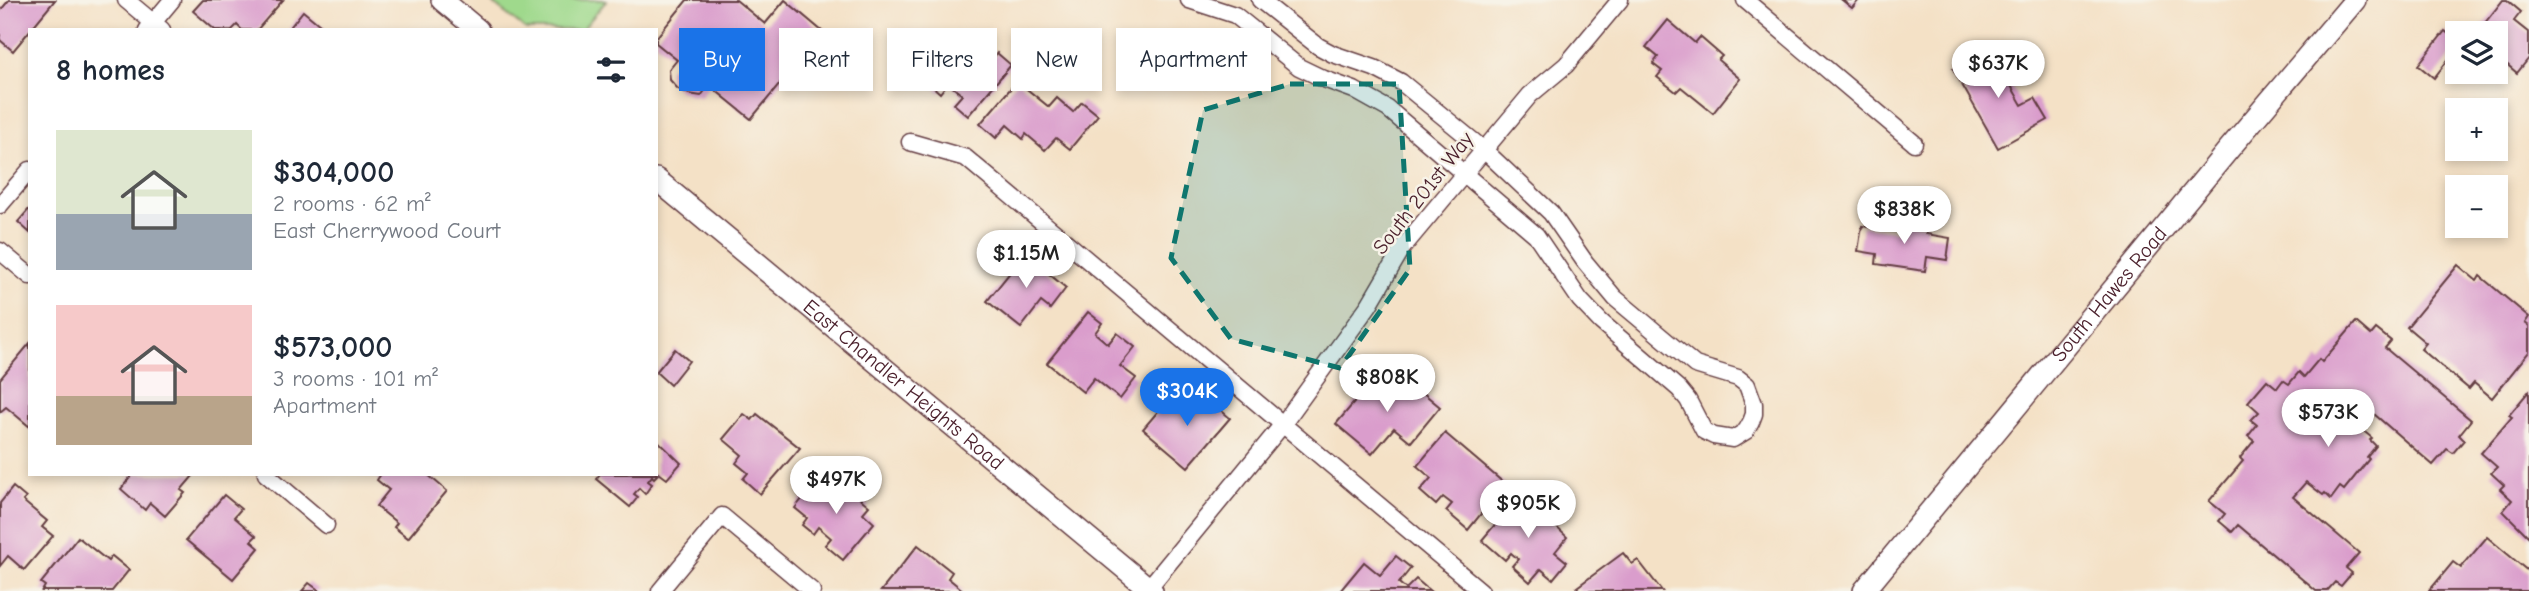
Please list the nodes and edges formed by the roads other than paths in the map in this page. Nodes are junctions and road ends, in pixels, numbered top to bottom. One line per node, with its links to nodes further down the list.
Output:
1 (126, 0): 9 (street)
2 (172, 0): 9 (street)
3 (442, 0): 10 (main road)
4 (1189, 0): 12 (street)
5 (1260, 0): 11 (street)
6 (1620, 0): 15 (street, South 201st Way)
7 (1745, 0): 14 (street)
8 (2355, 0): 33 (main road, South Hawes Road)
9 (154, 27)
10 (476, 28)
11 (1333, 54): 12 (street); 15 (street)
12 (1324, 79): 17 (street)
13 (910, 142): 26 (street)
14 (1914, 144)
15 (1484, 150): 17 (street, South 201st Way); 20 (street)
16 (28, 172): 19 (street)
17 (1464, 173): 21 (street); 26 (street, South 201st Way)
18 (658, 181): 29 (main road, East Chandler Heights Road)
19 (0, 205)
20 (1555, 218): 21 (street); 24 (street)
21 (1536, 234): 25 (street)
22 (0, 251): 23 (street)
23 (28, 274)
24 (1669, 345): 25 (street); 25 (street)
25 (1653, 365)
26 (1283, 424): 29 (street, South 201st Way); 32 (street)
27 (268, 476): 28 (street)
28 (326, 525)
29 (1149, 590)
30 (660, 591): 31 (street)
31 (812, 591)
32 (1481, 591)
33 (1864, 591)

